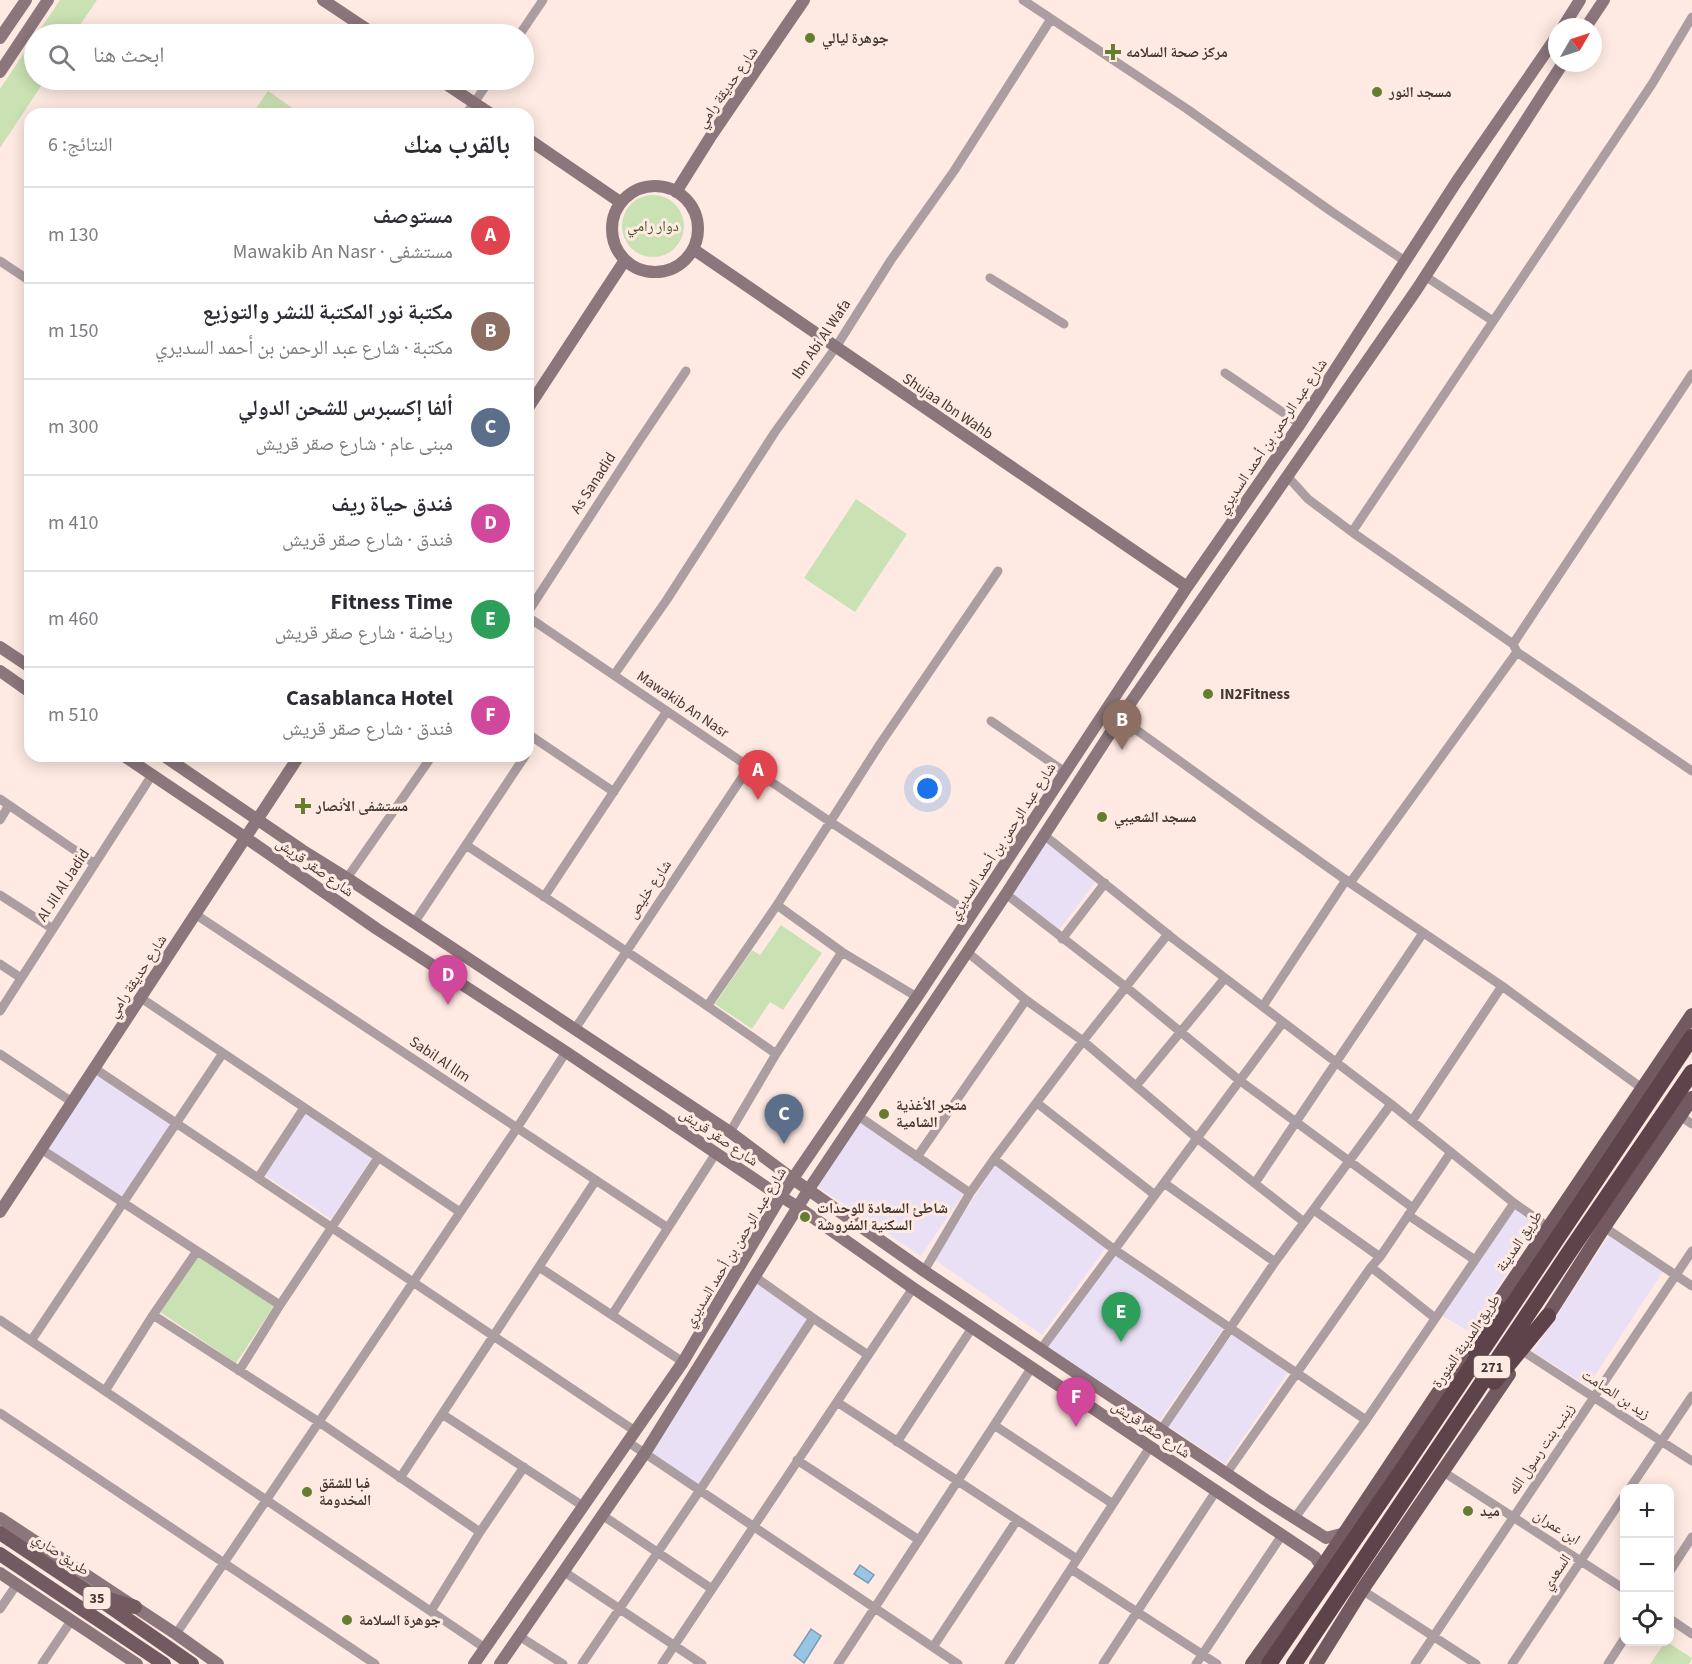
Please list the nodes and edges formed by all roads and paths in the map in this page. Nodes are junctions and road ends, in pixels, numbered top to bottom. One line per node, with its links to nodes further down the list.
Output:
1 (26, 0): 17 (street)
2 (48, 0): 13 (street)
3 (323, 0): 14 (street)
4 (543, 0): 15 (street)
5 (804, 0): 27 (street, شارع حديقة رامي)
6 (1023, 0): 12 (street)
7 (1580, 0): 10 (street)
8 (1604, 0): 11 (street)
9 (1692, 17): 36 (street)
10 (1569, 18)
11 (1592, 18)
12 (1051, 20): 32 (street); 38 (street, Ibn Abi Al Wafa)
13 (32, 24)
14 (359, 24)
15 (527, 24)
16 (24, 36): 19 (street)
17 (0, 38)
18 (1548, 49): 32 (street, شارع عبد الرحمن بن أحمد السديري)
19 (0, 72)
20 (1557, 72): 34 (street, شارع عبد الرحمن بن أحمد السديري)
21 (455, 90): 23 (street)
22 (482, 90): 23 (street)
23 (474, 103): 24 (street); 25 (street)
24 (470, 108)
25 (482, 108)
26 (534, 143): 28 (street)
27 (676, 192): 28 (street); 29 (street)
28 (620, 202): 30 (street)
29 (693, 249): 30 (street); 38 (street, Shujaa Ibn Wahb)
30 (626, 260): 44 (street)
31 (0, 261): 33 (street)
32 (1405, 261): 39 (street, شارع عبد الرحمن بن أحمد السديري)
33 (24, 276)
34 (1425, 276): 36 (street); 43 (street, شارع عبد الرحمن بن أحمد السديري)
35 (990, 278): 37 (street)
36 (1493, 321): 47 (street)
37 (1064, 324)
38 (836, 347): 49 (street, Shujaa Ibn Wahb); 56 (street, Ibn Abi Al Wafa)
39 (1338, 365): 43 (street); 45 (street, شارع عبد الرحمن بن أحمد السديري)
40 (686, 371): 50 (street, As Sanadid)
41 (1225, 373): 45 (street)
42 (1692, 374): 53 (street)
43 (1357, 376): 46 (street, شارع عبد الرحمن بن أحمد السديري)
44 (534, 399)
45 (1300, 424): 49 (street, شارع عبد الرحمن بن أحمد السديري)
46 (1288, 477): 47 (street); 59 (street, شارع عبد الرحمن بن أحمد السديري)
47 (1352, 532): 53 (street)
48 (998, 571): 76 (street)
49 (1187, 587): 69 (street, شارع عبد الرحمن بن أحمد السديري)
50 (534, 603)
51 (534, 621): 56 (street, Mawakib An Nasr)
52 (0, 647): 54 (street)
53 (1515, 648): 68 (street); 82 (street)
54 (24, 663)
55 (0, 671): 57 (street)
56 (614, 675): 58 (street, Mawakib An Nasr)
57 (24, 688)
58 (667, 711): 67 (street, Mawakib An Nasr); 71 (street)
59 (1120, 718): 77 (street, شارع عبد الرحمن بن أحمد السديري); 82 (street)
60 (991, 721): 69 (street)
61 (534, 737): 71 (street)
62 (133, 762): 70 (street, شارع صقر قريش)
63 (173, 762): 75 (street, شارع صقر قريش)
64 (296, 762): 75 (street, شارع حديقة رامي)
65 (428, 762): 81 (street)
66 (521, 762): 79 (street)
67 (749, 767): 76 (street, Mawakib An Nasr); 95 (street, شارع خليص)
68 (1692, 771)
69 (1065, 772): 89 (street, شارع عبد الرحمن بن أحمد السديري)
70 (152, 775): 78 (street, شارع صقر قريش); 80 (street, Al Jil Al Jadid)
71 (614, 792): 86 (street)
72 (0, 799): 73 (street)
73 (9, 806): 74 (street); 80 (street)
74 (0, 820)
75 (257, 820): 78 (street, شارع حديقة رامي); 81 (street, شارع صقر قريش)
76 (830, 821): 87 (street); 89 (street, Mawakib An Nasr)
77 (1044, 835): 83 (street); 84 (street, شارع عبد الرحمن بن أحمد السديري)
78 (246, 838): 88 (street, شارع حديقة رامي); 115 (street, شارع صقر قريش)
79 (466, 845): 86 (street); 90 (street)
80 (95, 864): 91 (street, Al Jil Al Jadid)
81 (347, 878): 90 (street, شارع صقر قريش)
82 (1348, 882): 92 (street); 107 (street)
83 (1106, 883): 93 (street); 94 (street)
84 (1006, 894): 94 (street); 97 (street, شارع عبد الرحمن بن أحمد السديري)
85 (0, 895): 91 (street)
86 (544, 897): 95 (street)
87 (777, 905): 96 (street); 106 (street)
88 (195, 914): 103 (street, شارع حديقة رامي); 136 (street, Sabil Al llm)
89 (971, 914): 104 (street, شارع عبد الرحمن بن أحمد السديري)
90 (414, 923): 111 (street, شارع صقر قريش)
91 (53, 929): 99 (street, Al Jil Al Jadid)
92 (1424, 933): 101 (street); 119 (street)
93 (1168, 934): 100 (street); 102 (street)
94 (1062, 939): 102 (street)
95 (625, 952): 106 (street); 111 (street, شارع خليص)
96 (842, 952): 104 (street); 118 (street)
97 (967, 952): 105 (street); 131 (street, شارع عبد الرحمن بن أحمد السديري)
98 (0, 964): 99 (street)
99 (21, 978): 108 (street, Al Jil Al Jadid)
100 (1225, 978): 107 (street); 112 (street)
101 (1502, 986): 125 (street); 134 (street)
102 (1126, 987): 112 (street); 114 (street)
103 (141, 998): 116 (street); 120 (street, شارع حديقة رامي)
104 (917, 998): 148 (street, شارع عبد الرحمن بن أحمد السديري)
105 (1026, 1000): 114 (street); 143 (street)
106 (708, 1005): 118 (street)
107 (1263, 1006): 110 (street)
108 (0, 1011)
109 (1692, 1016): 113 (main road, طريق المدينة)
110 (1283, 1022): 119 (street); 122 (street)
111 (575, 1029): 137 (street, شارع صقر قريش)
112 (1180, 1031): 122 (street); 123 (street)
113 (1685, 1036): 125 (main road, طريق المدينة); 222 (highway, طريق المدينة المنورة / 271)
114 (1083, 1041): 123 (street); 128 (street)
115 (566, 1052): 136 (street); 142 (street, شارع صقر قريش)
116 (223, 1053): 130 (street); 135 (street)
117 (0, 1054): 127 (street)
118 (776, 1054): 137 (street)
119 (1335, 1062): 129 (street); 133 (street)
120 (94, 1068): 127 (street, شارع حديقة رامي); 135 (street)
121 (1692, 1072): 217 (highway, 271)
122 (1239, 1080): 133 (street); 139 (street)
123 (1136, 1086): 139 (street)
124 (1692, 1088): 138 (main road)
125 (1643, 1089): 165 (main road, طريق المدينة)
126 (1692, 1098): 132 (main road)
127 (72, 1102): 140 (street, شارع حديقة رامي)
128 (1037, 1103): 145 (street); 154 (street)
129 (1391, 1104): 134 (street); 146 (street)
130 (304, 1108): 144 (street); 147 (street)
131 (857, 1115): 143 (street); 152 (street, شارع عبد الرحمن بن أحمد السديري)
132 (1686, 1120): 138 (main road)
133 (1296, 1121): 146 (street); 151 (street)
134 (1412, 1121): 141 (street)
135 (177, 1124): 147 (street); 156 (street)
136 (517, 1128): 149 (street, Sabil Al llm); 162 (street)
137 (730, 1132): 148 (street, شارع صقر قريش)
138 (1669, 1132): 166 (main road)
139 (1197, 1138): 150 (street); 151 (street)
140 (41, 1149): 156 (street); 159 (street, شارع حديقة رامي)
141 (1451, 1152): 157 (street); 161 (street)
142 (716, 1153): 155 (street, شارع صقر قريش); 167 (street)
143 (917, 1157): 153 (street)
144 (378, 1158): 162 (street); 164 (street)
145 (994, 1159): 153 (street); 168 (street)
146 (1349, 1161): 160 (street); 161 (street)
147 (258, 1178): 164 (street)
148 (793, 1179): 152 (street, شارع صقر قريش); 155 (street, شارع عبد الرحمن بن أحمد السديري)
149 (596, 1180): 167 (street, Sabil Al llm); 174 (street)
150 (1164, 1183): 154 (street); 173 (street)
151 (1255, 1183): 163 (street)
152 (809, 1189): 158 (street, شارع عبد الرحمن بن أحمد السديري); 176 (street, شارع صقر قريش)
153 (970, 1193): 176 (street)
154 (1155, 1195): 168 (street)
155 (781, 1196): 158 (street, شارع صقر قريش); 199 (street, شارع عبد الرحمن بن أحمد السديري)
156 (124, 1203): 169 (street); 194 (street)
157 (1514, 1203): 165 (street); 172 (street)
158 (798, 1207): 178 (street, شارع عبد الرحمن بن أحمد السديري); 181 (street, شارع صقر قريش)
159 (1, 1208)
160 (1314, 1210): 163 (street); 171 (street)
161 (1411, 1211): 171 (street); 172 (street)
162 (460, 1212): 179 (street)
163 (1304, 1222): 173 (street)
164 (332, 1227): 179 (street); 182 (street)
165 (1548, 1227): 183 (main road, طريق المدينة)
166 (1604, 1227): 177 (street); 186 (main road)
167 (668, 1228): 185 (street)
168 (1115, 1250): 191 (street); 196 (street)
169 (197, 1251): 182 (street); 184 (street)
170 (1692, 1251): 177 (street, زينب بنت رسول الله)
171 (1380, 1257): 175 (street)
172 (1475, 1260): 188 (street)
173 (1275, 1262): 191 (street)
174 (539, 1267): 185 (street); 193 (street)
175 (1371, 1267): 188 (street); 202 (street)
176 (924, 1271): 192 (street, شارع صقر قريش)
177 (1676, 1275): 180 (street); 205 (street, زينب بنت رسول الله)
178 (754, 1276): 187 (street); 218 (street, شارع عبد الرحمن بن أحمد السديري)
179 (413, 1282): 193 (street); 210 (street)
180 (1692, 1286)
181 (913, 1288): 190 (street, شارع صقر قريش); 198 (street)
182 (280, 1305): 201 (street)
183 (1496, 1306): 222 (highway); 244 (main road, طريق المدينة)
184 (153, 1315): 201 (street); 203 (street)
185 (612, 1315): 199 (street)
186 (1548, 1316): 197 (main road); 217 (highway)
187 (813, 1318): 198 (street); 228 (street)
188 (1435, 1318): 209 (street)
189 (0, 1320): 194 (street)
190 (972, 1328): 195 (street, شارع صقر قريش); 215 (street)
191 (1230, 1328): 202 (street); 212 (street)
192 (1010, 1329): 195 (street); 196 (street, شارع صقر قريش)
193 (493, 1336): 208 (street); 213 (street)
194 (31, 1341): 203 (street)
195 (1000, 1346): 200 (street, شارع صقر قريش)
196 (1041, 1349): 212 (street, شارع صقر قريش)
197 (1524, 1352): 205 (street, زيد بن الصامت); 223 (main road)
198 (868, 1355): 206 (street)
199 (683, 1362): 213 (street, شارع عبد الرحمن بن أحمد السديري)
200 (1032, 1367): 211 (street); 216 (street, شارع صقر قريش)
201 (239, 1371): 210 (street)
202 (1297, 1373): 209 (street); 224 (street)
203 (105, 1391): 230 (street)
204 (1692, 1396): 214 (street)
205 (1594, 1397): 214 (street, زيد بن الصامت); 236 (street, زينب بنت رسول الله)
206 (837, 1402): 215 (street); 219 (street)
207 (0, 1413): 252 (street)
208 (442, 1414): 221 (street); 225 (street)
209 (1366, 1420): 239 (street)
210 (319, 1422): 225 (street); 230 (street)
211 (994, 1425): 226 (street); 233 (street)
212 (1161, 1430): 224 (street, شارع صقر قريش)
213 (632, 1436): 218 (street); 234 (street, شارع عبد الرحمن بن أحمد السديري)
214 (1661, 1441): 220 (street, زيد بن الصامت); 227 (street)
215 (897, 1442): 226 (street)
216 (1150, 1446): 229 (street, شارع صقر قريش); 233 (street)
217 (1436, 1452): 281 (highway, 271)
218 (645, 1453): 228 (street); 235 (street, شارع عبد الرحمن بن أحمد السديري)
219 (797, 1460): 241 (street); 247 (street)
220 (1692, 1461)
221 (524, 1467): 234 (street); 242 (street)
222 (1402, 1470): 269 (highway, طريق المدينة المنورة / 271)
223 (1442, 1471): 236 (street, ابن عمران); 261 (main road)
224 (1226, 1474): 231 (street, شارع صقر قريش)
225 (400, 1478): 242 (street)
226 (957, 1481): 240 (street); 247 (street)
227 (1633, 1484)
228 (700, 1490): 241 (street); 248 (street)
229 (1216, 1491): 237 (street, شارع صقر قريش); 268 (street)
230 (266, 1500): 252 (street); 267 (street)
231 (1266, 1500): 237 (street); 239 (street, شارع صقر قريش)
232 (1620, 1502): 251 (street, السعدي)
233 (1113, 1504): 250 (street)
234 (583, 1506): 279 (street, شارع عبد الرحمن بن أحمد السديري)
235 (602, 1515): 248 (street); 256 (street, شارع عبد الرحمن بن أحمد السديري)
236 (1514, 1516): 251 (street, ابن عمران); 275 (street, زينب بنت رسول الله)
237 (1255, 1517): 245 (street, شارع صقر قريش)
238 (0, 1518): 263 (street)
239 (1294, 1519): 244 (street, شارع صقر قريش)
240 (1017, 1520): 250 (street); 278 (street)
241 (753, 1526): 260 (street); 264 (street)
242 (480, 1532): 267 (street)
243 (0, 1533): 262 (main road, طريق صاري / 35)
244 (1345, 1533): 254 (main road, طريق المدينة)
245 (1282, 1535): 254 (street, شارع صقر قريش); 280 (street)
246 (1692, 1537): 253 (street)
247 (919, 1540): 264 (street)
248 (657, 1553): 260 (street); 265 (street)
249 (0, 1554): 284 (main road, 35)
250 (1077, 1559): 255 (street)
251 (1581, 1561): 259 (street, ابن عمران); 306 (street, السعدي)
252 (224, 1563): 272 (street); 287 (street)
253 (1674, 1565)
254 (1322, 1567): 300 (main road, طريق المدينة)
255 (1071, 1569): 268 (street); 296 (street)
256 (563, 1571): 265 (street); 274 (street, شارع عبد الرحمن بن أحمد السديري)
257 (0, 1573): 258 (street)
258 (17, 1584): 266 (street); 270 (street)
259 (1620, 1586)
260 (712, 1589): 277 (street)
261 (1362, 1590): 275 (street); 303 (main road)
262 (90, 1593): 263 (main road); 285 (main road, طريق صاري / 35)
263 (135, 1607): 272 (street)
264 (875, 1608): 278 (street); 294 (street)
265 (619, 1609): 277 (street); 291 (street)
266 (0, 1610)
267 (431, 1611): 279 (street)
268 (1137, 1612): 280 (street); 297 (street)
269 (1300, 1617): 301 (highway); 302 (highway, طريق المدينة المنورة / 271)
270 (71, 1621): 282 (street); 283 (street)
271 (1674, 1622): 273 (street)
272 (176, 1634): 286 (street)
273 (1692, 1634)
274 (519, 1636): 289 (street, شارع عبد الرحمن بن أحمد السديري); 290 (street)
275 (1434, 1636): 304 (street, زينب بنت رسول الله); 305 (street)
276 (1620, 1645): 307 (street)
277 (674, 1646): 292 (street); 293 (street)
278 (933, 1647): 295 (street)
279 (485, 1648): 288 (street, شارع عبد الرحمن بن أحمد السديري)
280 (1202, 1654): 298 (street); 299 (street)
281 (1297, 1660)
282 (132, 1663)
283 (42, 1664)
284 (164, 1664)
285 (192, 1664)
286 (218, 1664)
287 (375, 1664)
288 (474, 1664)
289 (500, 1664)
290 (563, 1664)
291 (582, 1664)
292 (662, 1664)
293 (702, 1664)
294 (838, 1664)
295 (958, 1664)
296 (1009, 1664)
297 (1103, 1664)
298 (1196, 1664)
299 (1216, 1664)
300 (1252, 1664)
301 (1263, 1664)
302 (1269, 1664)
303 (1316, 1664)
304 (1415, 1664)
305 (1476, 1664)
306 (1512, 1664)
307 (1608, 1664)

